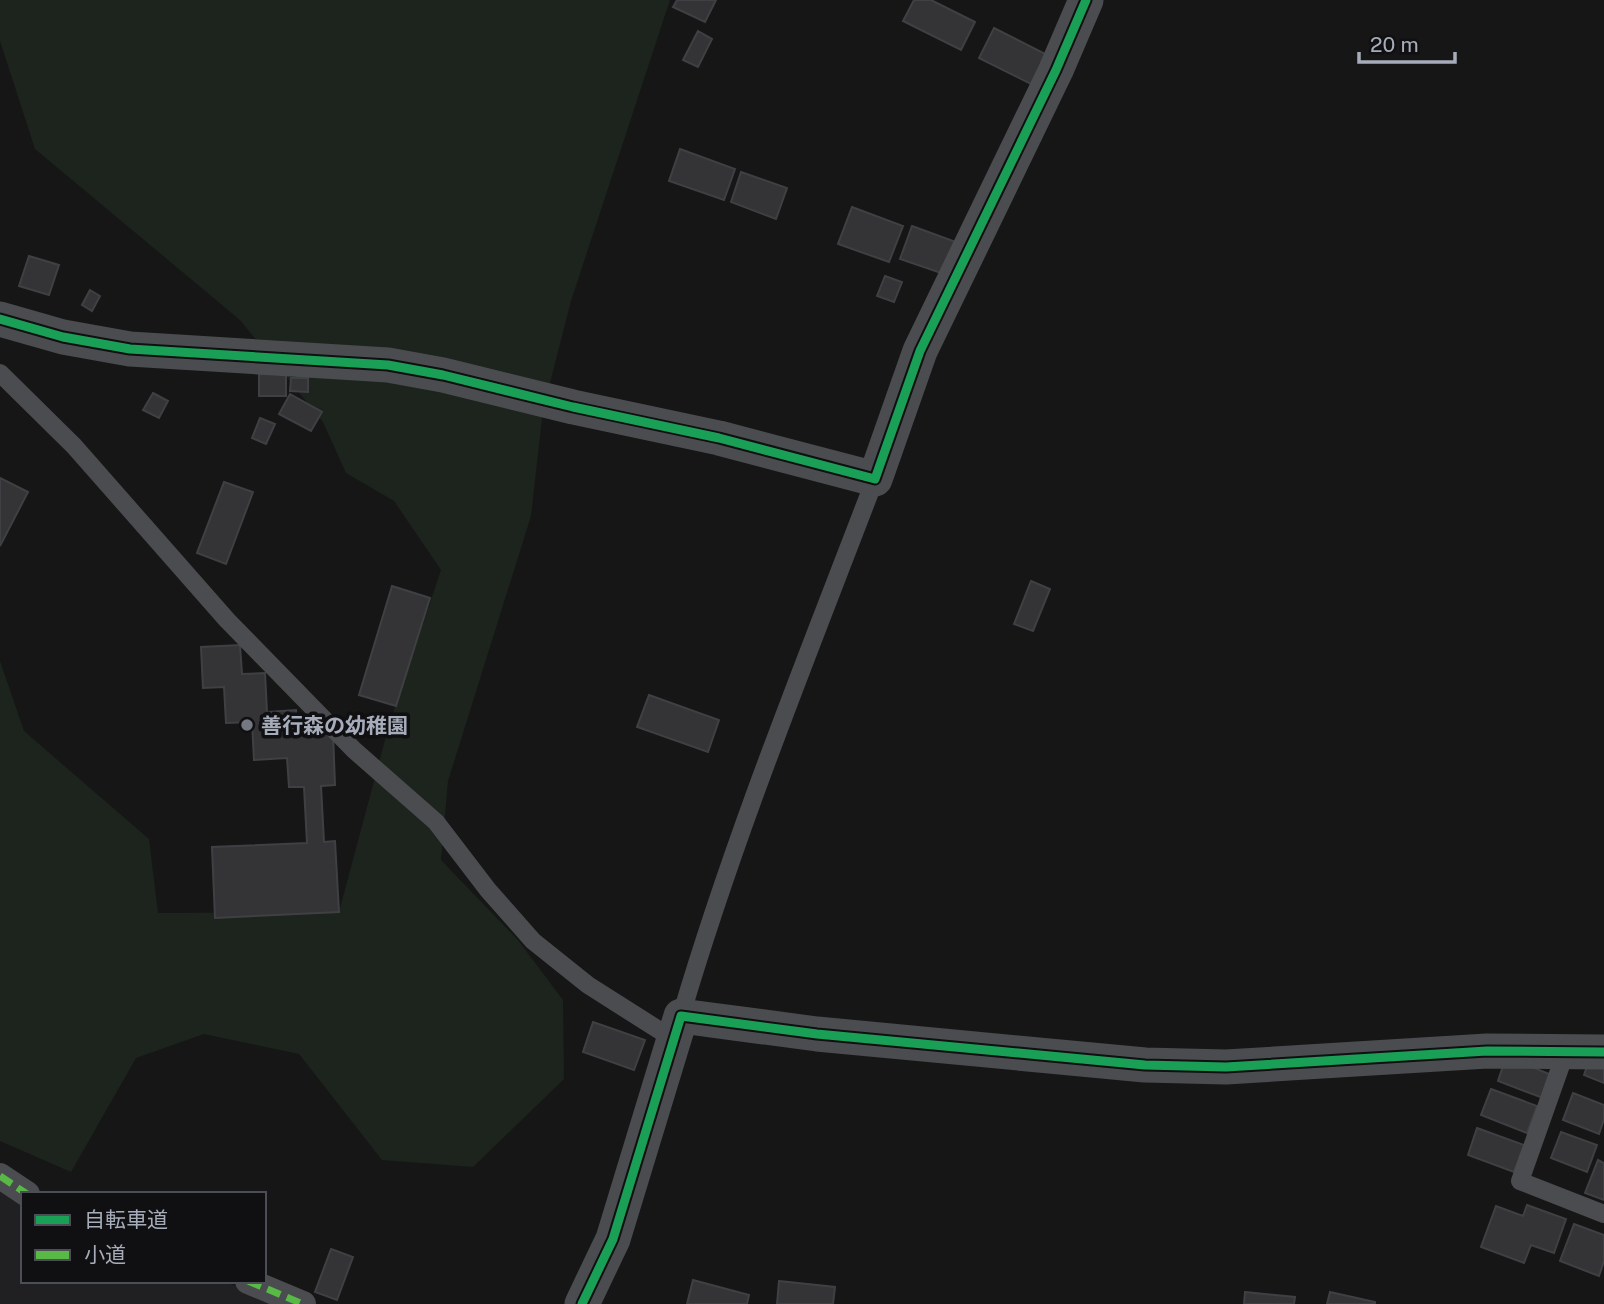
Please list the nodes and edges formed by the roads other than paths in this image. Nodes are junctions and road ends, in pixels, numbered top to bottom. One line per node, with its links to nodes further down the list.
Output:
1 (1086, 0): 4 (street)
2 (0, 319): 4 (street)
3 (0, 373): 5 (lane)
4 (875, 478): 5 (lane)
5 (677, 1028): 6 (street); 13 (street)
6 (1566, 1051): 7 (street); 10 (lane)
7 (1604, 1052)
8 (0, 1176): 9 (street)
9 (24, 1192)
10 (1604, 1214)
11 (253, 1283): 12 (street)
12 (303, 1304)
13 (582, 1304)

